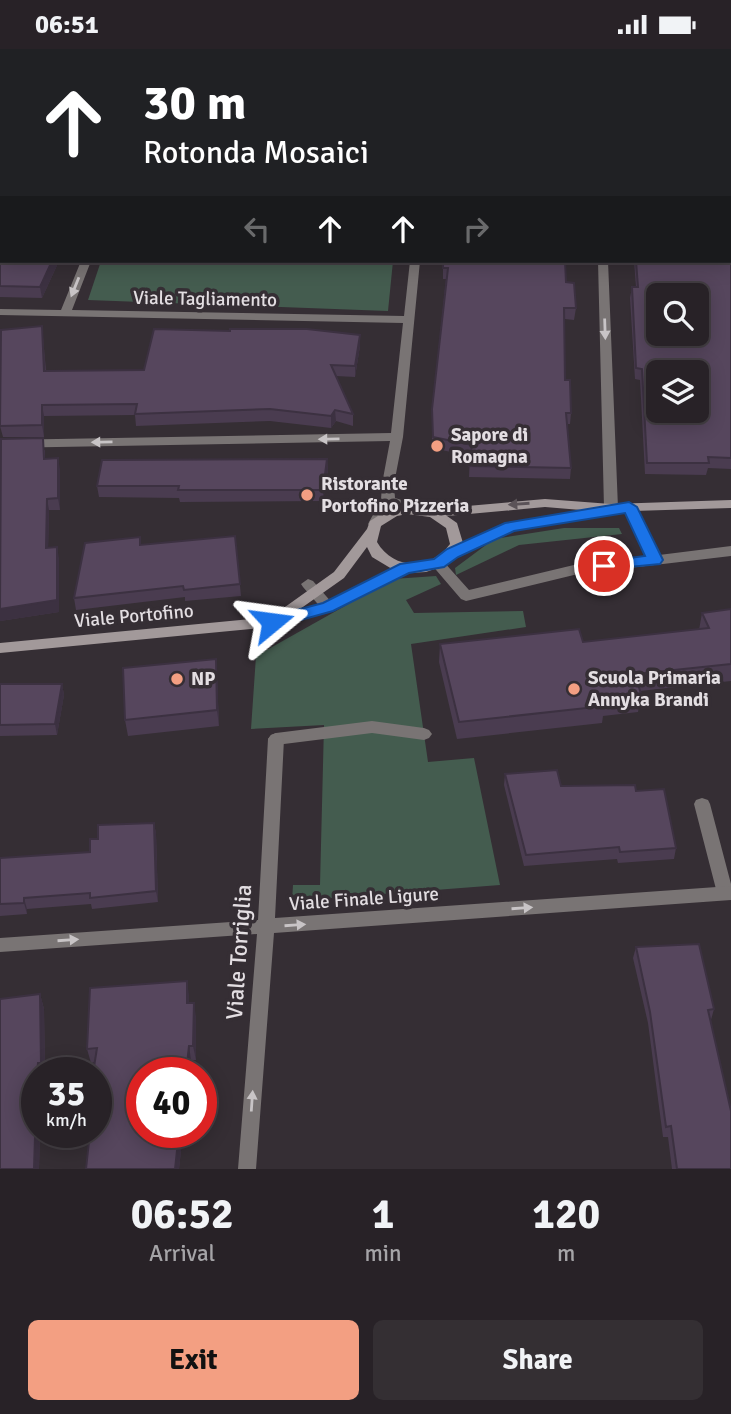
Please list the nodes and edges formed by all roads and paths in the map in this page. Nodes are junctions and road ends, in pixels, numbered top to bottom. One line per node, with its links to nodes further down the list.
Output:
1 (85, 263): 5 (street, one-way to 5)
2 (415, 263): 6 (street)
3 (603, 263): 12 (street, one-way to 12)
4 (0, 312): 5 (street, Viale Tagliamento)
5 (65, 313): 6 (street, Viale Tagliamento)
6 (409, 320): 7 (street)
7 (397, 437): 8 (street, one-way to 8); 9 (street)
8 (0, 444)
9 (387, 500): 13 (street); 14 (street)
10 (729, 503): 11 (street)
11 (629, 507): 12 (street); 17 (street)
12 (611, 508): 13 (street, one-way to 13); 16 (street)
13 (427, 512): 14 (street); 16 (street)
14 (373, 529): 19 (street); 20 (street)
15 (731, 551): 17 (street)
16 (452, 553): 18 (street)
17 (655, 560): 18 (street)
18 (438, 564): 19 (street)
19 (406, 568): 21 (street, Viale Portofino)
20 (310, 587): 21 (street); 22 (street)
21 (328, 607): 22 (street, Viale Portofino)
22 (272, 622): 23 (street, Viale Portofino)
23 (0, 648)
24 (424, 734): 27 (street, Viale Torriglia)
25 (702, 804): 26 (street)
26 (728, 893): 27 (street, Viale Finale Ligure, one-way to 26)
27 (265, 928): 28 (street, Viale Finale Ligure, one-way to 27); 29 (street, Viale Torriglia, one-way to 27)
28 (0, 944)
29 (247, 1169)

